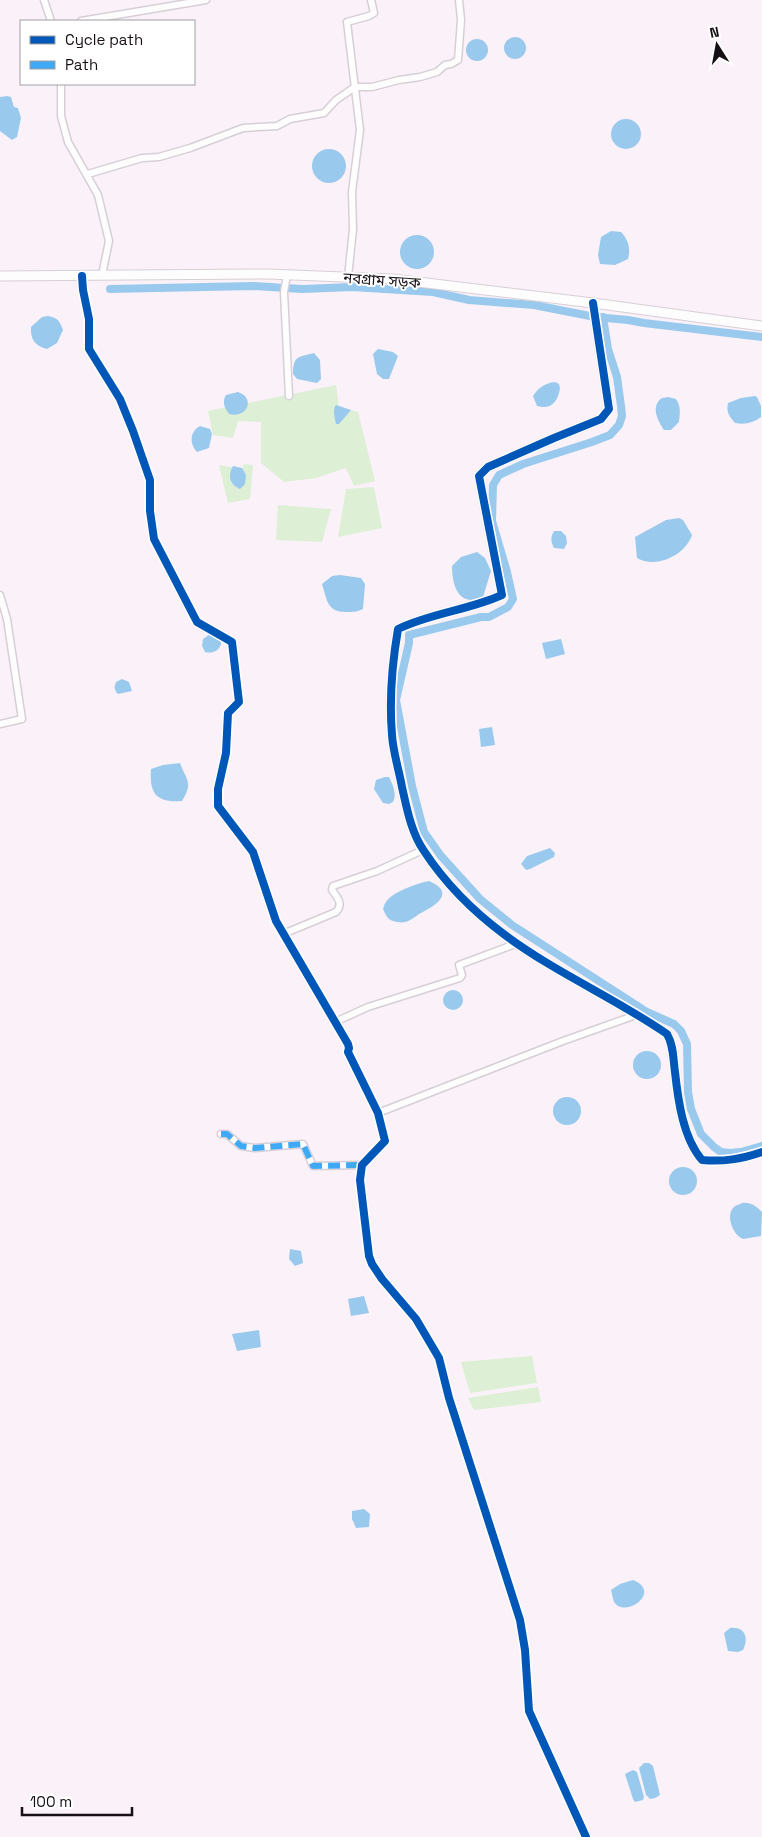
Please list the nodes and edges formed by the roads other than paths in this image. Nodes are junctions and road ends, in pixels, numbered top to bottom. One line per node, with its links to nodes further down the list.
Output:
1 (44, 0): 5 (street)
2 (206, 0): 6 (street)
3 (371, 0): 8 (street)
4 (460, 0): 8 (street)
5 (52, 20)
6 (87, 20)
7 (61, 85): 9 (street)
8 (355, 88): 9 (street); 13 (street)
9 (88, 174): 12 (street)
10 (0, 276): 11 (street, নবগ্রাম সড়ক)
11 (82, 276): 12 (street, নবগ্রাম সড়ক); 21 (street)
12 (102, 276): 14 (street, নবগ্রাম সড়ক)
13 (348, 277): 14 (street, নবগ্রাম সড়ক); 15 (street, নবগ্রাম সড়ক)
14 (286, 278): 17 (street)
15 (593, 305): 16 (street, নবগ্রাম সড়ক); 20 (street)
16 (762, 326)
17 (289, 396)
18 (0, 595): 19 (street)
19 (0, 724)
20 (423, 850): 21 (street); 22 (street)
21 (283, 934): 24 (street)
22 (518, 943): 23 (street); 24 (street)
23 (636, 1015): 25 (street); 27 (street)
24 (336, 1022): 25 (street)
25 (378, 1113): 28 (street)
26 (221, 1134): 28 (street)
27 (762, 1152)
28 (362, 1166): 29 (street)
29 (586, 1837)

